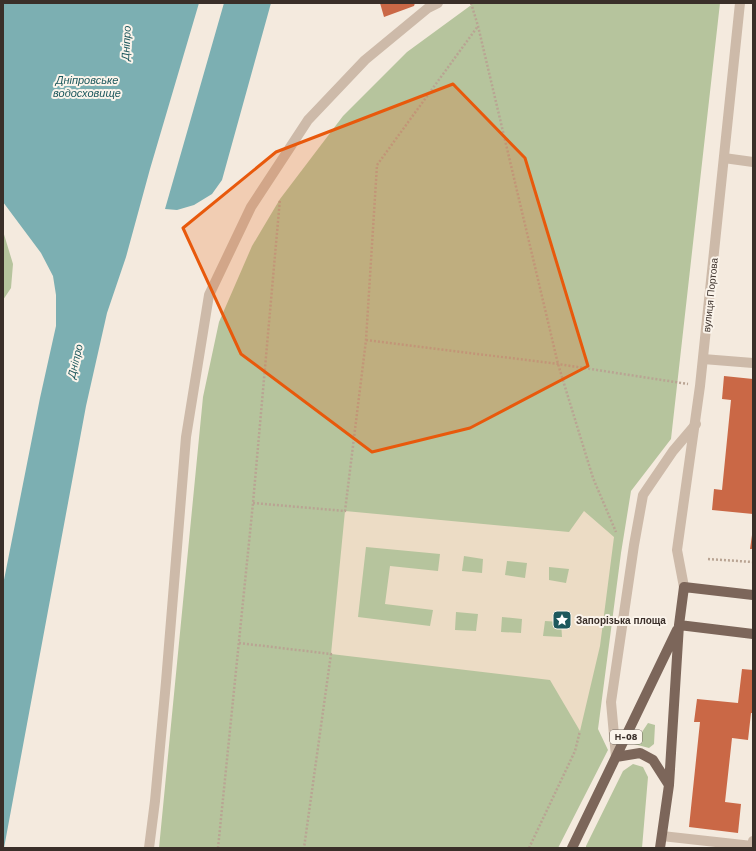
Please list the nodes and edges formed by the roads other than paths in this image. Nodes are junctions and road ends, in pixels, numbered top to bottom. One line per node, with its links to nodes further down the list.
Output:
1 (438, 3): 16 (street)
2 (740, 3): 3 (street, вулиця Портова)
3 (724, 158): 4 (street); 5 (street, вулиця Портова)
4 (753, 162)
5 (703, 359): 6 (street); 7 (street, вулиця Портова)
6 (753, 363)
7 (696, 424): 8 (street, вулиця Портова); 12 (street)
8 (684, 586): 9 (main road); 10 (main road, Н-08)
9 (753, 595)
10 (679, 625): 11 (main road); 12 (main road, Н-08); 13 (main road, Н-08)
11 (753, 634)
12 (616, 757): 13 (main road); 17 (main road, Н-08)
13 (669, 785): 14 (main road, Н-08)
14 (662, 836): 15 (street); 18 (main road, Н-08)
15 (753, 841)
16 (150, 848)
17 (572, 848)
18 (660, 848)

